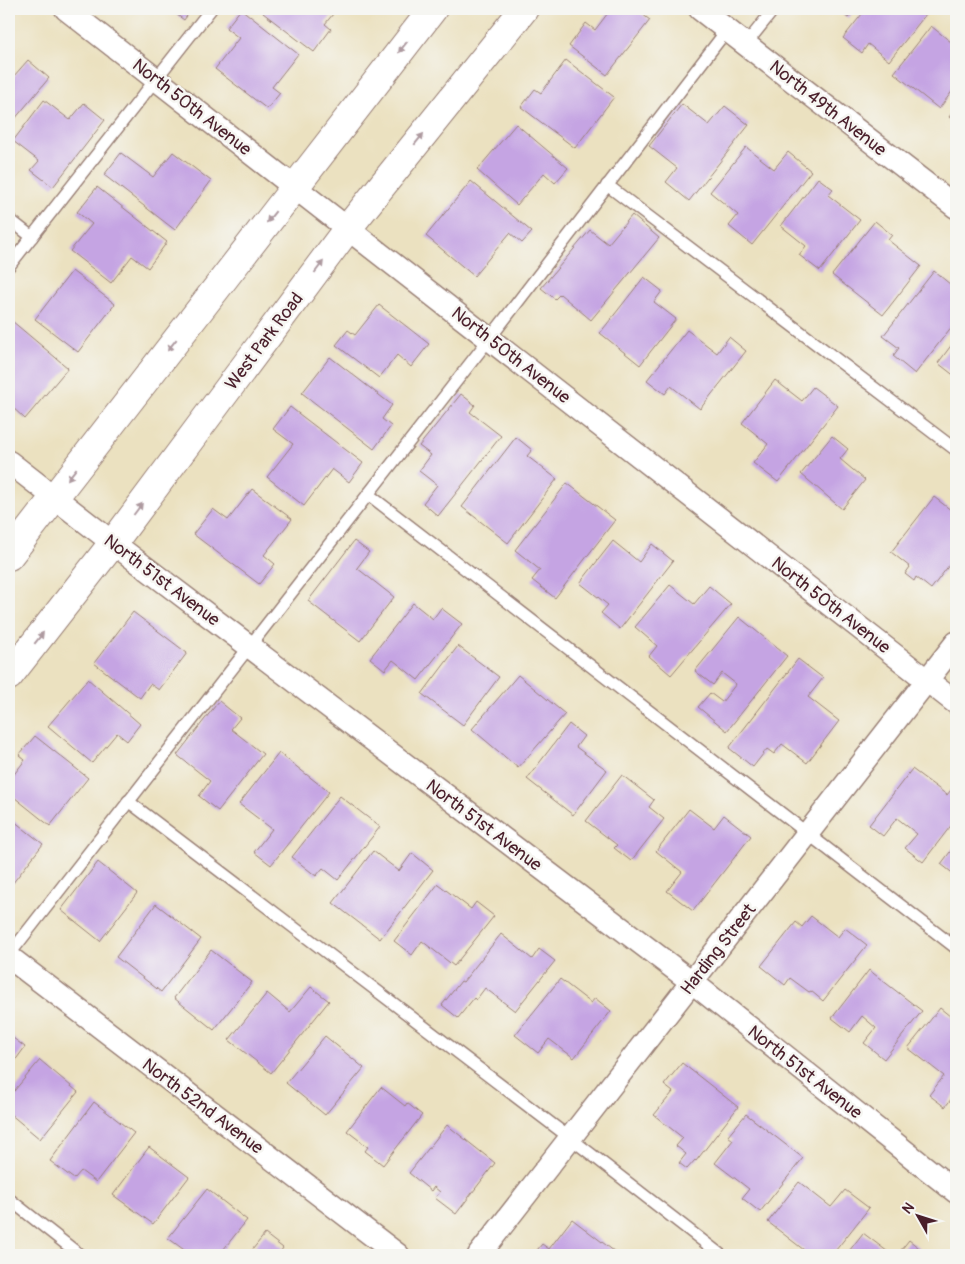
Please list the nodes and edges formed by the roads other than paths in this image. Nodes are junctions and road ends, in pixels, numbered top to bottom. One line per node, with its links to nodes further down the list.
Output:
1 (66, 9): 9 (street, North 50th Avenue)
2 (211, 9): 9 (lane)
3 (434, 9): 11 (street, one-way to 11)
4 (524, 9): 14 (street, West Park Road, one-way to 4)
5 (700, 9): 7 (street, North 49th Avenue)
6 (774, 9): 8 (lane)
7 (727, 30): 8 (street, North 49th Avenue); 10 (lane)
8 (746, 44): 12 (street, North 49th Avenue)
9 (156, 78): 11 (street, North 50th Avenue); 15 (lane)
10 (607, 185): 17 (lane); 18 (lane)
11 (295, 187): 14 (street, North 50th Avenue); 21 (street, one-way to 21)
12 (956, 207)
13 (9, 219): 15 (lane)
14 (348, 228): 17 (street, North 50th Avenue); 22 (street, West Park Road, one-way to 14)
15 (32, 237): 16 (lane)
16 (9, 266)
17 (490, 338): 20 (lane); 27 (street, North 50th Avenue)
18 (956, 450)
19 (9, 462): 21 (street, North 51st Avenue)
20 (368, 494): 25 (lane); 30 (lane)
21 (54, 497): 22 (street, North 51st Avenue); 23 (street)
22 (113, 543): 25 (street, North 51st Avenue); 26 (street, West Park Road, one-way to 22)
23 (9, 556)
24 (956, 643): 27 (street, Harding Street)
25 (249, 646): 29 (lane); 33 (street, North 51st Avenue)
26 (9, 676)
27 (927, 680): 28 (street, North 50th Avenue); 30 (street, Harding Street)
28 (956, 703)
29 (128, 801): 32 (lane); 34 (lane)
30 (808, 834): 31 (lane); 33 (street, Harding Street)
31 (956, 948)
32 (9, 956): 38 (street, North 52nd Avenue)
33 (692, 982): 34 (street, Harding Street); 35 (street, North 51st Avenue)
34 (571, 1138): 39 (street, Harding Street); 40 (lane)
35 (956, 1192)
36 (9, 1199): 37 (lane)
37 (80, 1255)
38 (398, 1255)
39 (479, 1255)
40 (721, 1255)

